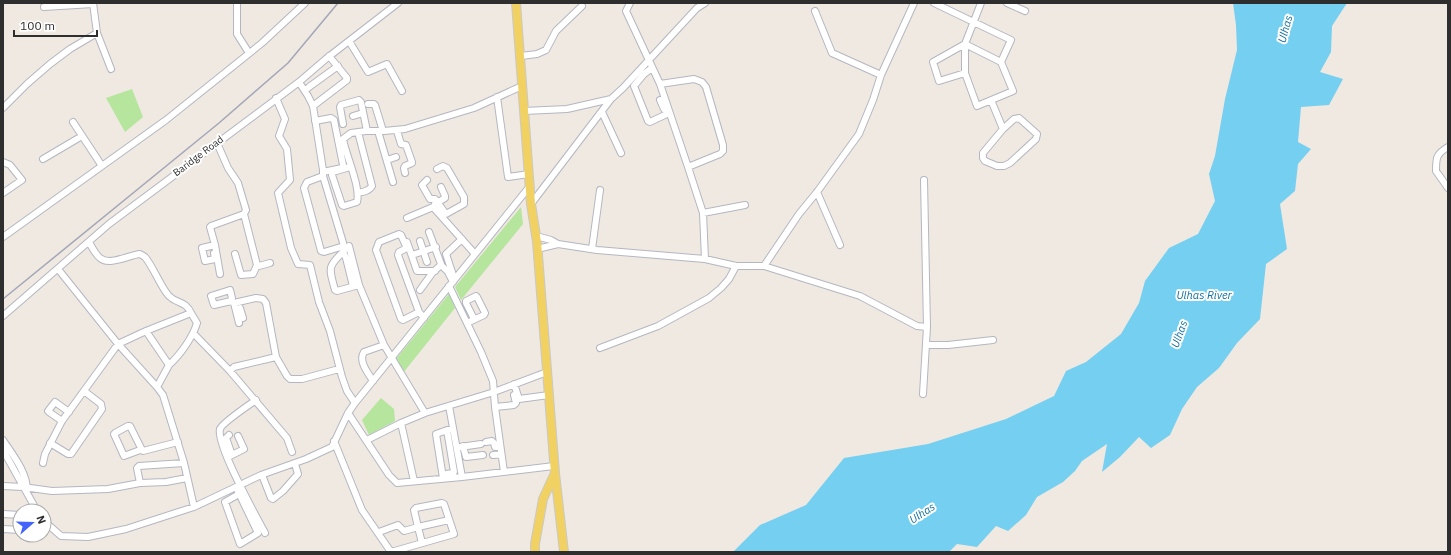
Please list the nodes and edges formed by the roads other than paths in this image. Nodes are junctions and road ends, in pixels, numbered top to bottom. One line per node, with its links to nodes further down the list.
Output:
1 (236, 3): 20 (street)
2 (305, 3): 20 (street)
3 (398, 3): 18 (street, Baridge Road)
4 (516, 3): 22 (main road)
5 (630, 3): 23 (street)
6 (705, 3): 23 (street)
7 (914, 3): 29 (street)
8 (934, 3): 16 (street)
9 (981, 3): 16 (street)
10 (1007, 3): 15 (street)
11 (93, 4): 13 (street); 17 (street)
12 (582, 6): 22 (street)
13 (44, 7)
14 (815, 11): 29 (street)
15 (1025, 11)
16 (974, 22): 19 (street); 24 (street)
17 (97, 33): 27 (street); 43 (street)
18 (349, 41): 21 (street, Baridge Road); 35 (street)
19 (965, 44): 24 (street); 28 (street); 28 (street)
20 (249, 54): 65 (street)
21 (329, 56): 25 (street); 30 (street, Baridge Road)
22 (521, 56): 33 (main road)
23 (649, 60): 26 (street); 31 (street)
24 (1000, 62): 40 (street)
25 (338, 66): 34 (street); 42 (street)
26 (652, 68): 31 (street); 32 (street)
27 (111, 69)
28 (965, 73): 40 (street)
29 (880, 75): 80 (street)
30 (299, 82): 34 (street); 37 (street, Baridge Road)
31 (632, 83): 38 (street); 47 (street)
32 (660, 84): 47 (street); 67 (street)
33 (522, 86): 36 (street); 44 (main road)
34 (305, 91): 42 (street)
35 (402, 91)
36 (497, 97): 55 (street); 71 (street)
37 (276, 98): 58 (street, Baridge Road); 138 (street)
38 (611, 99): 44 (street); 45 (street)
39 (660, 100): 47 (street)
40 (991, 100): 52 (street)
41 (368, 104): 54 (street)
42 (313, 106): 49 (street)
43 (3, 108)
44 (524, 110): 71 (main road)
45 (602, 112): 60 (street); 82 (street)
46 (364, 113): 48 (street); 51 (street); 53 (street)
47 (668, 114): 67 (street)
48 (353, 116)
49 (315, 121): 70 (street); 70 (street)
50 (73, 122): 57 (street)
51 (343, 124)
52 (1003, 129): 52 (street)
53 (367, 131): 54 (street); 56 (street)
54 (381, 131): 55 (street); 63 (street)
55 (397, 131): 69 (street)
56 (358, 132): 66 (street); 79 (street)
57 (82, 136): 62 (street); 65 (street)
58 (217, 142): 86 (street); 94 (street, Baridge Road)
59 (1448, 147): 77 (street)
60 (621, 153)
61 (396, 157): 63 (street)
62 (43, 159)
63 (387, 160): 74 (street)
64 (3, 162): 81 (street)
65 (102, 166): 90 (street)
66 (350, 167): 79 (street); 79 (street)
67 (688, 167): 85 (street)
68 (437, 169): 83 (street)
69 (405, 173)
70 (323, 174): 97 (street); 97 (street)
71 (529, 174): 75 (main road)
72 (427, 180): 83 (street)
73 (924, 180): 127 (street)
74 (393, 182)
75 (530, 186): 82 (main road); 103 (street)
76 (441, 187): 83 (street)
77 (1448, 188)
78 (600, 190): 100 (street)
79 (358, 192)
80 (818, 192): 96 (street); 111 (street)
81 (3, 193)
82 (531, 204): 89 (main road)
83 (435, 205): 87 (street); 91 (street)
84 (745, 205): 85 (street)
85 (702, 213): 105 (street)
86 (244, 214): 108 (street); 114 (street)
87 (407, 218)
88 (429, 232): 98 (street)
89 (536, 236): 95 (street); 99 (main road)
90 (3, 237)
91 (462, 239): 103 (street); 115 (street)
92 (407, 240): 104 (street)
93 (420, 241): 101 (street)
94 (89, 242): 112 (street, Baridge Road); 120 (street)
95 (558, 244): 99 (street); 100 (street)
96 (840, 245)
97 (345, 248): 116 (street); 116 (street)
98 (436, 248): 101 (street); 109 (street)
99 (537, 249): 140 (main road)
100 (592, 249): 105 (street)
101 (423, 251): 104 (street); 106 (street)
102 (235, 254): 108 (street)
103 (475, 254): 115 (street)
104 (412, 255): 113 (street)
105 (705, 259): 110 (street)
106 (427, 262)
107 (270, 264): 108 (street)
108 (257, 265)
109 (441, 265): 113 (street); 115 (street)
110 (736, 266): 111 (street); 134 (street)
111 (764, 266): 127 (street)
112 (58, 269): 121 (street, Baridge Road); 131 (street)
113 (435, 271): 117 (street)
114 (220, 274)
115 (452, 283): 122 (street); 126 (street)
116 (356, 285): 132 (street)
117 (420, 290)
118 (240, 308): 125 (street)
119 (419, 312): 119 (street); 122 (street)
120 (191, 313): 128 (street); 129 (street)
121 (3, 316)
122 (424, 318): 136 (street)
123 (247, 320): 125 (street)
124 (474, 320): 126 (street)
125 (239, 321): 135 (street)
126 (467, 323): 145 (street)
127 (927, 327): 133 (street)
128 (146, 331): 131 (street); 137 (street)
129 (194, 334): 137 (street); 139 (street)
130 (993, 340): 133 (street)
131 (118, 344): 143 (street); 144 (street)
132 (384, 345): 136 (street); 141 (street)
133 (927, 345): 146 (street)
134 (600, 348)
135 (276, 357): 138 (street); 139 (street)
136 (392, 357): 141 (street); 154 (street)
137 (169, 365): 143 (street)
138 (339, 369): 149 (street)
139 (230, 371): 148 (street)
140 (547, 372): 142 (street); 147 (main road)
141 (373, 381): 149 (street)
142 (513, 385): 145 (street); 147 (street); 151 (street)
143 (157, 387): 163 (street)
144 (84, 391): 152 (street); 164 (street)
145 (494, 392): 150 (street); 151 (street)
146 (923, 394)
147 (548, 395): 179 (main road)
148 (256, 400): 171 (street); 174 (street)
149 (355, 403): 153 (street)
150 (449, 406): 154 (street); 157 (street)
151 (495, 407): 168 (street)
152 (69, 412): 155 (street); 155 (street)
153 (348, 413): 161 (street); 162 (street)
154 (425, 413): 156 (street)
155 (62, 421): 164 (street)
156 (401, 423): 161 (street); 185 (street)
157 (450, 429): 166 (street); 182 (street); 182 (street)
158 (229, 435): 174 (street)
159 (238, 436): 174 (street)
160 (3, 440): 189 (street)
161 (367, 440): 185 (street)
162 (334, 441): 178 (street); 198 (street)
163 (178, 442): 170 (street); 177 (street)
164 (50, 443): 176 (street)
165 (481, 443): 166 (street); 167 (street); 168 (street)
166 (456, 446): 167 (street); 175 (street)
167 (463, 446): 175 (street)
168 (500, 446): 172 (street)
169 (3, 450): 189 (street)
170 (140, 450): 170 (street)
171 (292, 452)
172 (501, 454): 173 (street); 180 (street)
173 (492, 455)
174 (230, 456): 188 (street)
175 (459, 461): 183 (street)
176 (43, 463)
177 (184, 463): 184 (street); 186 (street)
178 (295, 464): 181 (street); 181 (street)
179 (554, 469): 180 (street); 201 (main road); 202 (main road)
180 (504, 472): 183 (street)
181 (262, 475): 188 (street)
182 (444, 476): 183 (street); 185 (street)
183 (462, 477)
184 (187, 478): 186 (street); 193 (street)
185 (414, 481)
186 (140, 484): 189 (street)
187 (3, 486): 189 (street)
188 (238, 486): 190 (street); 191 (street); 199 (street)
189 (26, 489): 192 (street)
190 (220, 494): 193 (street); 194 (street)
191 (239, 494): 191 (street)
192 (33, 503)
193 (194, 507): 197 (street)
194 (226, 515)
195 (450, 520): 196 (street); 196 (street); 200 (street)
196 (418, 527): 198 (street); 200 (street)
197 (52, 528)
198 (378, 532): 200 (street)
199 (265, 533)
200 (422, 543)
201 (535, 552)
202 (564, 552)

